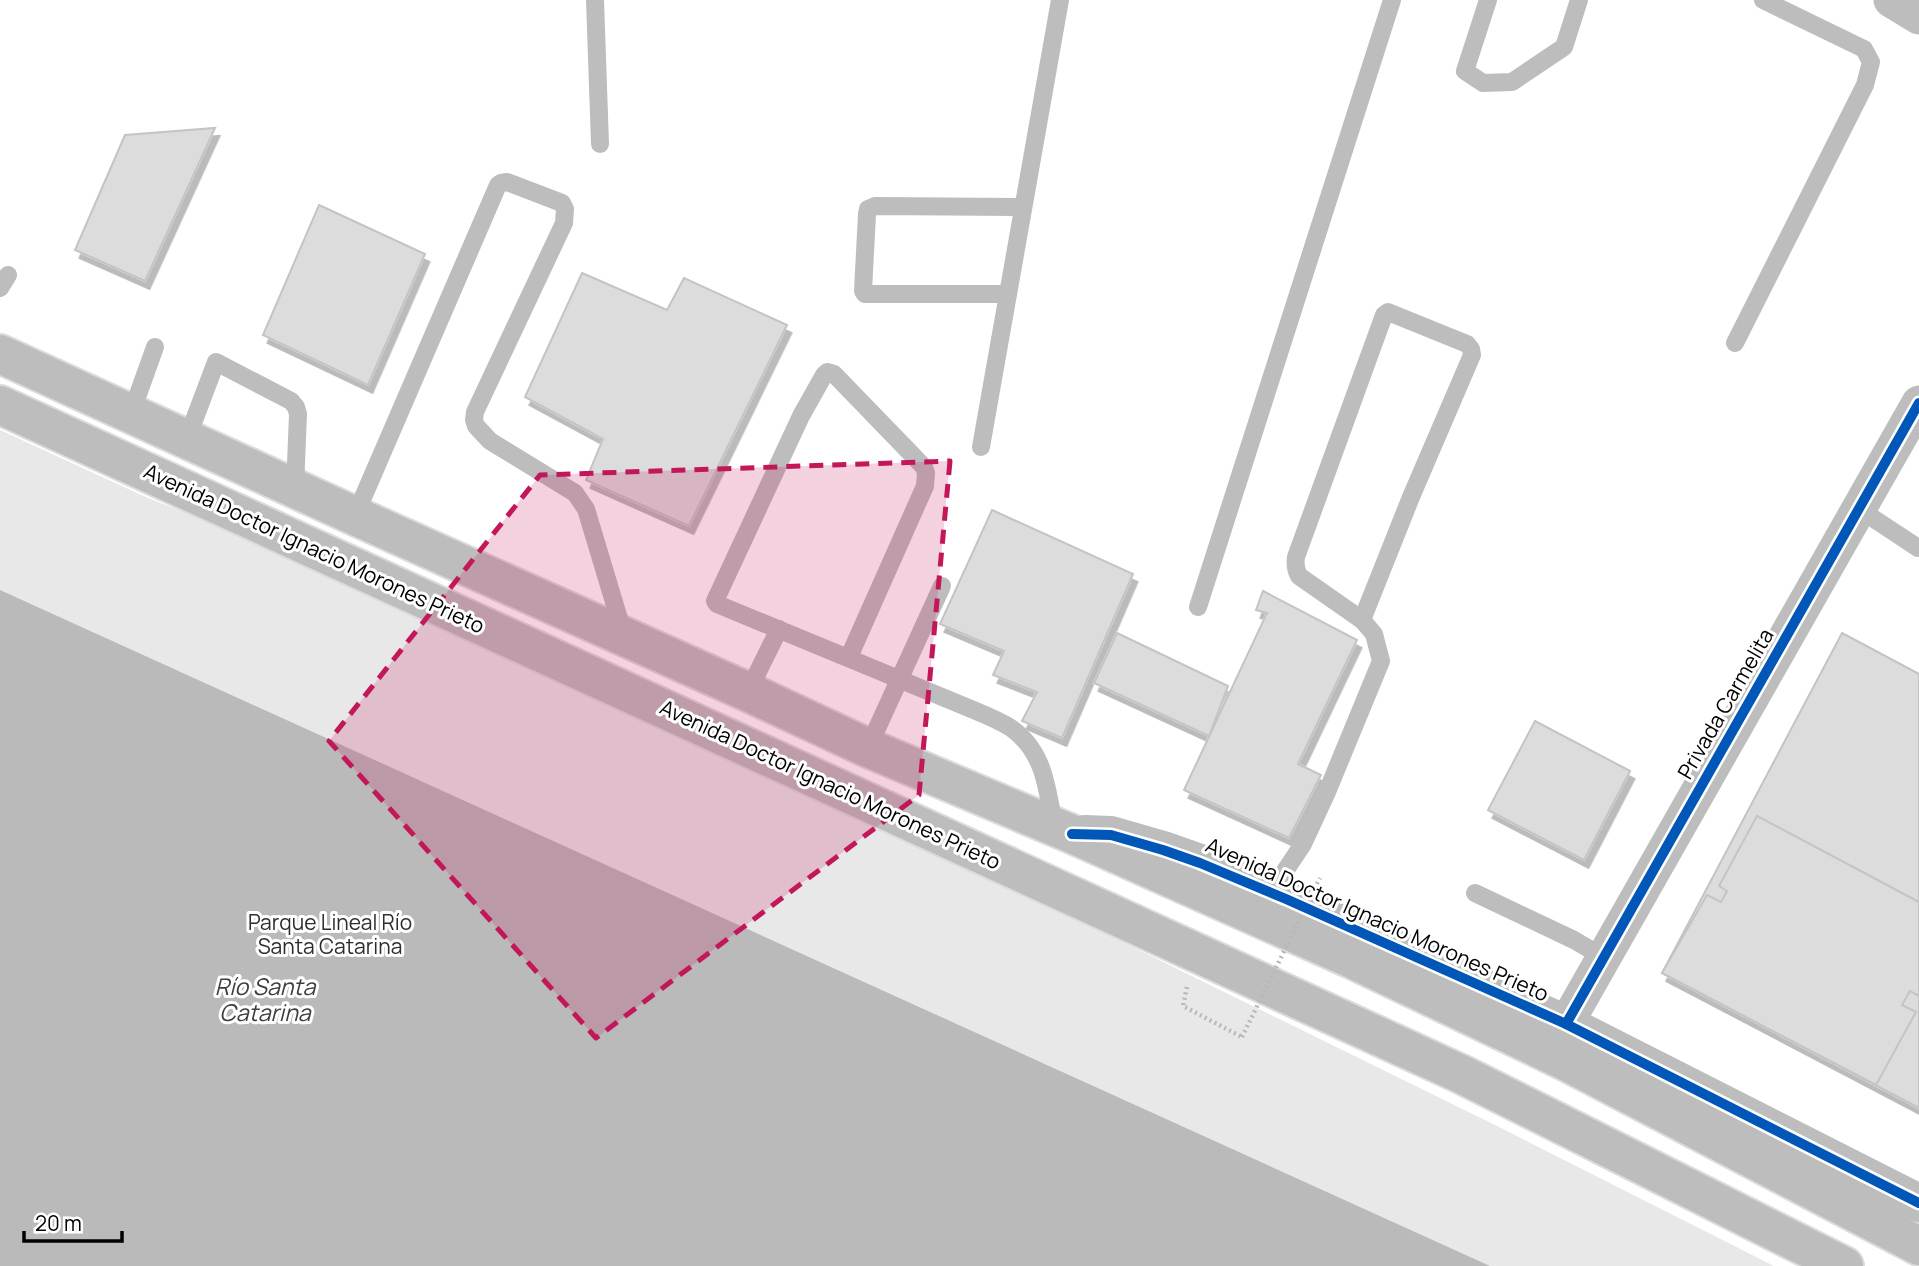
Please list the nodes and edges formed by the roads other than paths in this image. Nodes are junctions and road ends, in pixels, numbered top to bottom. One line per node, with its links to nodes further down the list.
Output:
1 (595, 0): 9 (lane)
2 (1059, 0): 10 (lane)
3 (1392, 0): 25 (lane)
4 (1488, 0): 5 (lane)
5 (1579, 0)
6 (1763, 0): 12 (lane)
7 (1891, 0): 8 (street)
8 (1919, 17)
9 (600, 144)
10 (1023, 207): 11 (lane); 11 (lane)
11 (1008, 294): 19 (lane)
12 (1735, 343)
13 (155, 347): 17 (lane)
14 (0, 354): 17 (main road, Avenida Doctor Ignacio Morones Prieto)
15 (1919, 403): 21 (street, Privada Carmelita)
16 (0, 405): 40 (main road, Avenida Doctor Ignacio Morones Prieto)
17 (131, 414): 18 (main road, Avenida Doctor Ignacio Morones Prieto)
18 (187, 439): 20 (main road, Avenida Doctor Ignacio Morones Prieto); 20 (lane)
19 (981, 447)
20 (295, 488): 22 (main road, Avenida Doctor Ignacio Morones Prieto)
21 (1859, 509): 23 (lane); 36 (street, Privada Carmelita)
22 (355, 516): 28 (main road, Avenida Doctor Ignacio Morones Prieto); 28 (lane)
23 (1918, 548)
24 (942, 586): 30 (lane)
25 (1198, 607)
26 (1362, 620): 26 (lane); 35 (lane)
27 (779, 629): 29 (lane); 29 (lane); 31 (lane)
28 (624, 636): 31 (main road, Avenida Doctor Ignacio Morones Prieto)
29 (849, 657): 30 (lane)
30 (900, 679): 32 (lane); 33 (lane)
31 (748, 692): 32 (main road, Avenida Doctor Ignacio Morones Prieto)
32 (868, 748): 33 (main road, Avenida Doctor Ignacio Morones Prieto)
33 (1063, 830): 35 (main road, Avenida Doctor Ignacio Morones Prieto)
34 (1475, 893): 36 (lane)
35 (1263, 904): 37 (main road, Avenida Doctor Ignacio Morones Prieto); 39 (main road, Avenida Doctor Ignacio Morones Prieto)
36 (1603, 957): 37 (street, Privada Carmelita)
37 (1566, 1024): 38 (main road, Avenida Doctor Ignacio Morones Prieto)
38 (1919, 1203)
39 (1919, 1246)
40 (1844, 1266)

